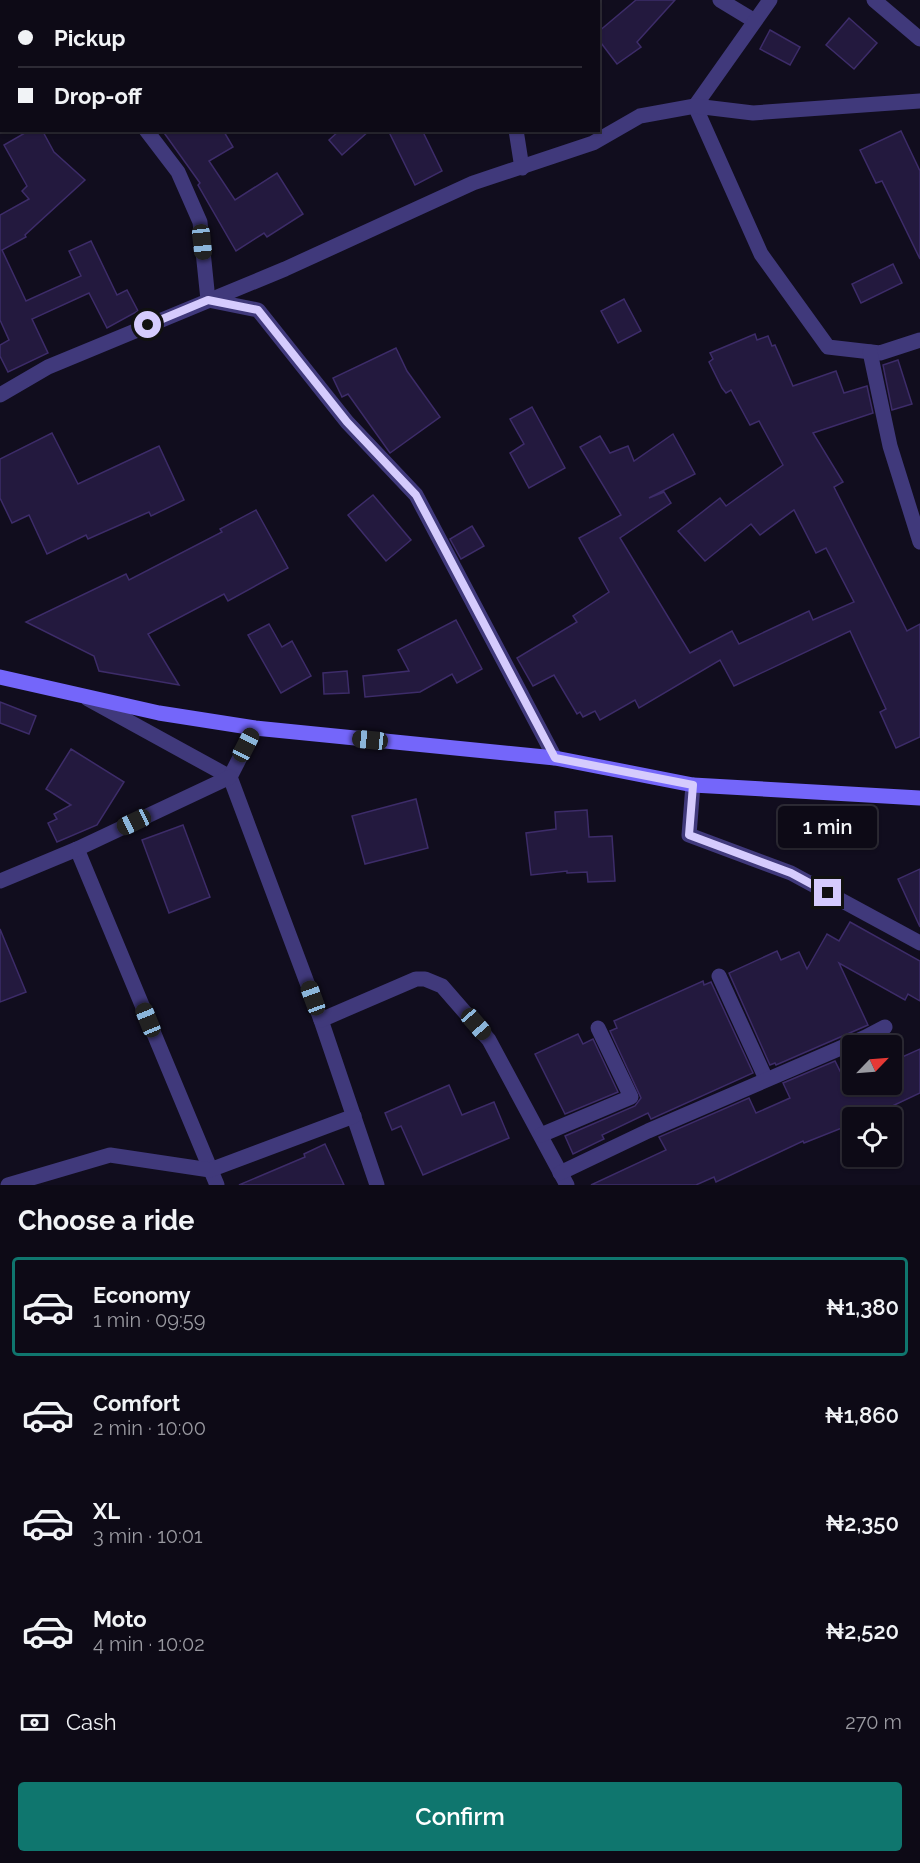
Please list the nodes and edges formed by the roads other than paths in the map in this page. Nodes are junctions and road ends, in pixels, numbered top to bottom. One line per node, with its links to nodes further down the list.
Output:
1 (720, 0): 4 (street)
2 (770, 0): 4 (street)
3 (874, 0): 5 (street)
4 (753, 20): 7 (street)
5 (920, 39)
6 (920, 100): 7 (street)
7 (695, 105): 10 (street); 13 (street)
8 (148, 132): 11 (street)
9 (516, 132): 10 (street)
10 (522, 168): 11 (street)
11 (208, 300): 14 (street); 19 (street)
12 (920, 340): 13 (street)
13 (870, 352): 15 (street)
14 (0, 395)
15 (920, 542)
16 (0, 676): 17 (street)
17 (82, 695): 18 (street); 20 (street)
18 (255, 728): 19 (street); 20 (street)
19 (555, 758): 21 (street)
20 (230, 777): 23 (street); 27 (street)
21 (693, 785): 22 (street); 25 (street)
22 (920, 798)
23 (77, 849): 24 (street); 33 (street)
24 (0, 881)
25 (920, 943)
26 (719, 976): 30 (street)
27 (321, 1020): 31 (street); 32 (street)
28 (885, 1027): 30 (street)
29 (598, 1028): 32 (street)
30 (766, 1079): 34 (street)
31 (354, 1116): 33 (street); 37 (street)
32 (540, 1135): 34 (street)
33 (210, 1170): 35 (street); 36 (street)
34 (563, 1179)
35 (8, 1185)
36 (217, 1185)
37 (377, 1185)

